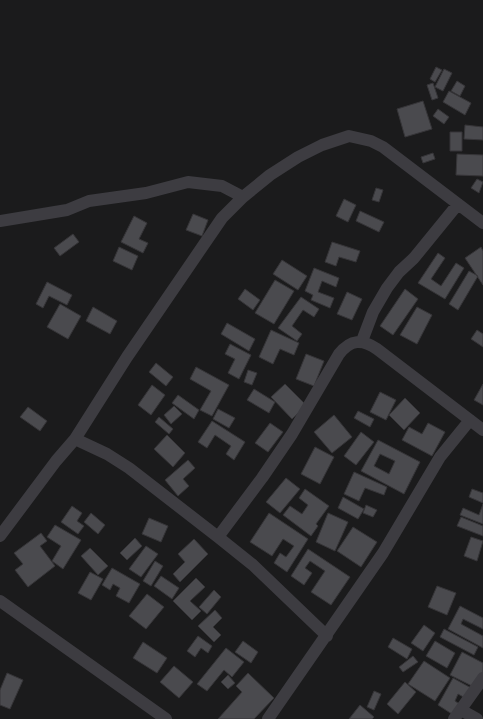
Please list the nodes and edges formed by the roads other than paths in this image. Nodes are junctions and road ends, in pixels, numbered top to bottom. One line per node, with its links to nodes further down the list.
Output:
1 (243, 197): 2 (street); 3 (street); 8 (street)
2 (458, 204): 4 (street); 5 (street)
3 (0, 221)
4 (483, 223)
5 (362, 341): 6 (street); 10 (street)
6 (470, 420): 7 (street); 12 (street)
7 (483, 430)
8 (75, 439): 9 (street); 10 (street)
9 (0, 536)
10 (218, 537): 12 (street)
11 (0, 601): 15 (street)
12 (326, 636): 16 (street)
13 (483, 678): 14 (street)
14 (458, 715): 17 (street)
15 (163, 718)
16 (268, 719)
17 (477, 719)

